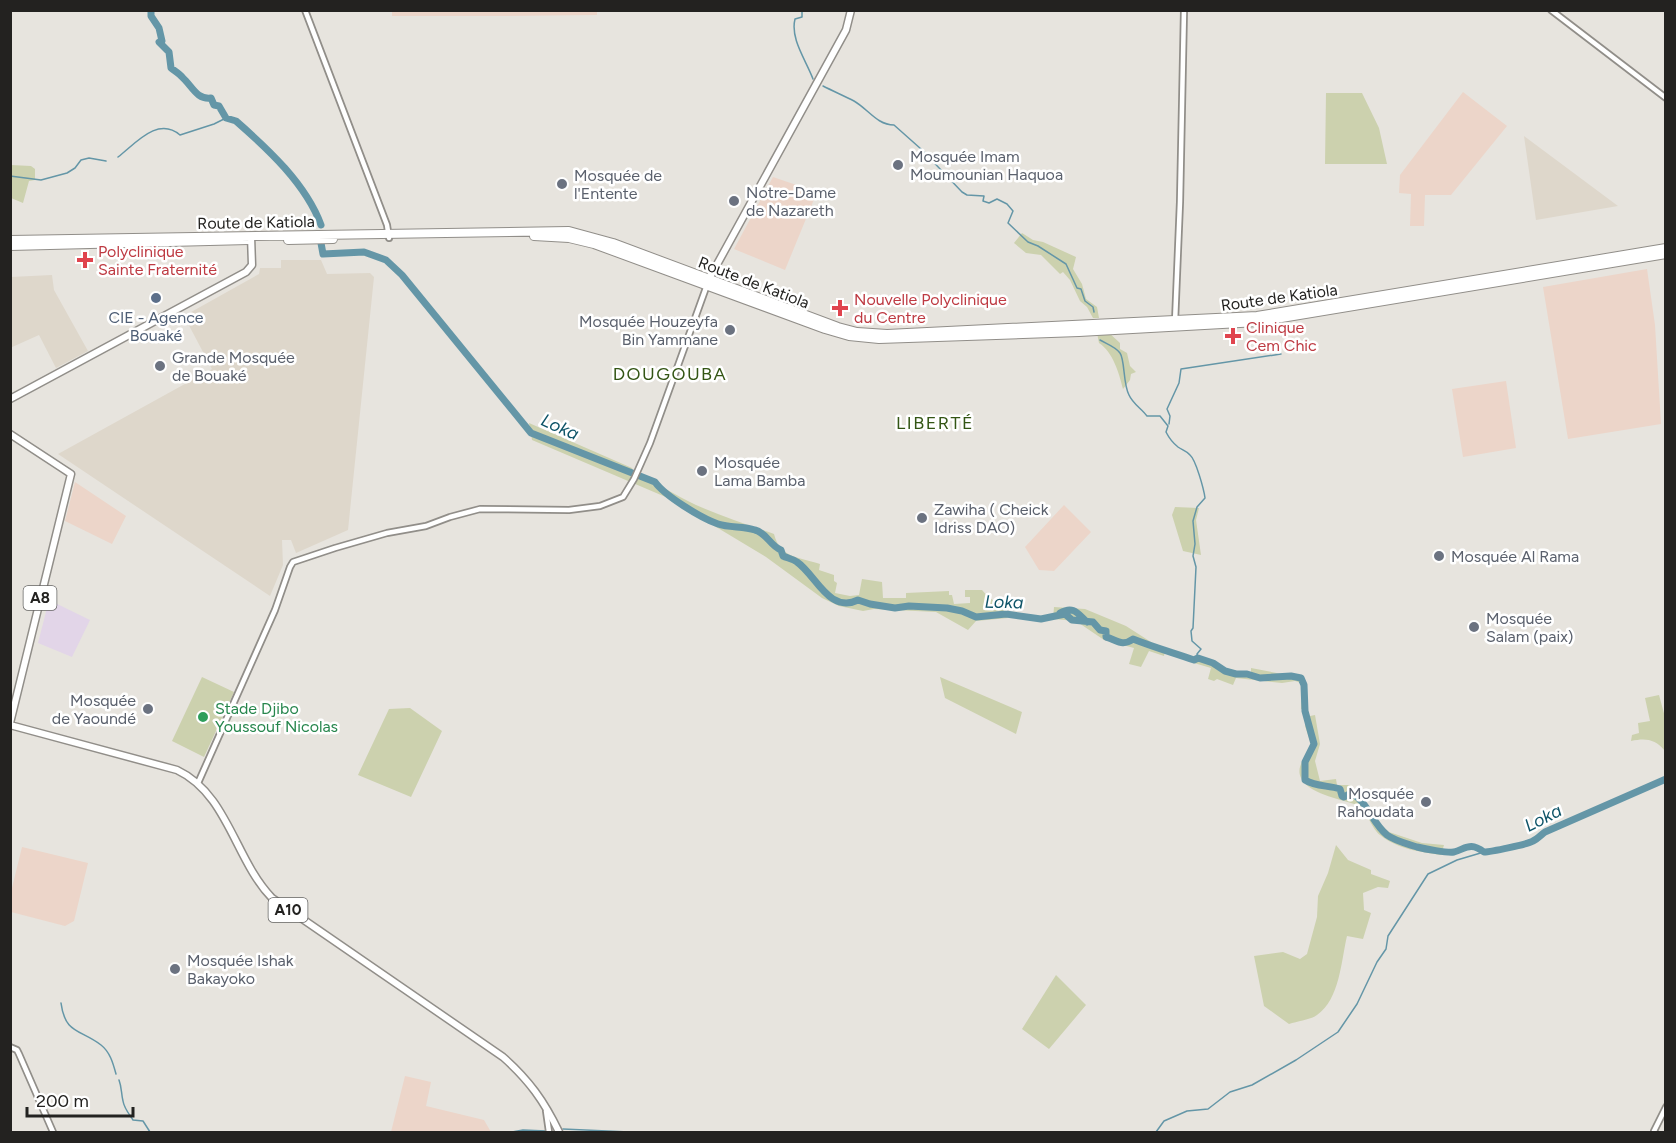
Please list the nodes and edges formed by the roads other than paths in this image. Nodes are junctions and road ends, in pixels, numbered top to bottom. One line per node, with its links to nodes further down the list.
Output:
1 (305, 10): 6 (street)
2 (851, 10): 12 (main road)
3 (1184, 10): 13 (street)
4 (1551, 10): 5 (street)
5 (1665, 98)
6 (389, 236): 7 (highway, Route de Katiola); 12 (highway, Route de Katiola)
7 (251, 238): 8 (highway, Route de Katiola); 9 (highway, Route de Katiola); 14 (main road)
8 (10, 240)
9 (10, 246)
10 (1665, 248): 13 (highway, Route de Katiola)
11 (1665, 254): 13 (highway, Route de Katiola)
12 (708, 282): 13 (highway, Route de Katiola); 17 (street)
13 (1175, 324)
14 (10, 399)
15 (10, 434): 16 (main road, A8)
16 (10, 724): 17 (main road, A10)
17 (198, 783): 19 (main road, A10)
18 (10, 1047): 21 (street)
19 (545, 1105): 22 (street); 23 (main road, A10)
20 (1665, 1107): 24 (street)
21 (52, 1132)
22 (549, 1132)
23 (559, 1132)
24 (1655, 1132)

